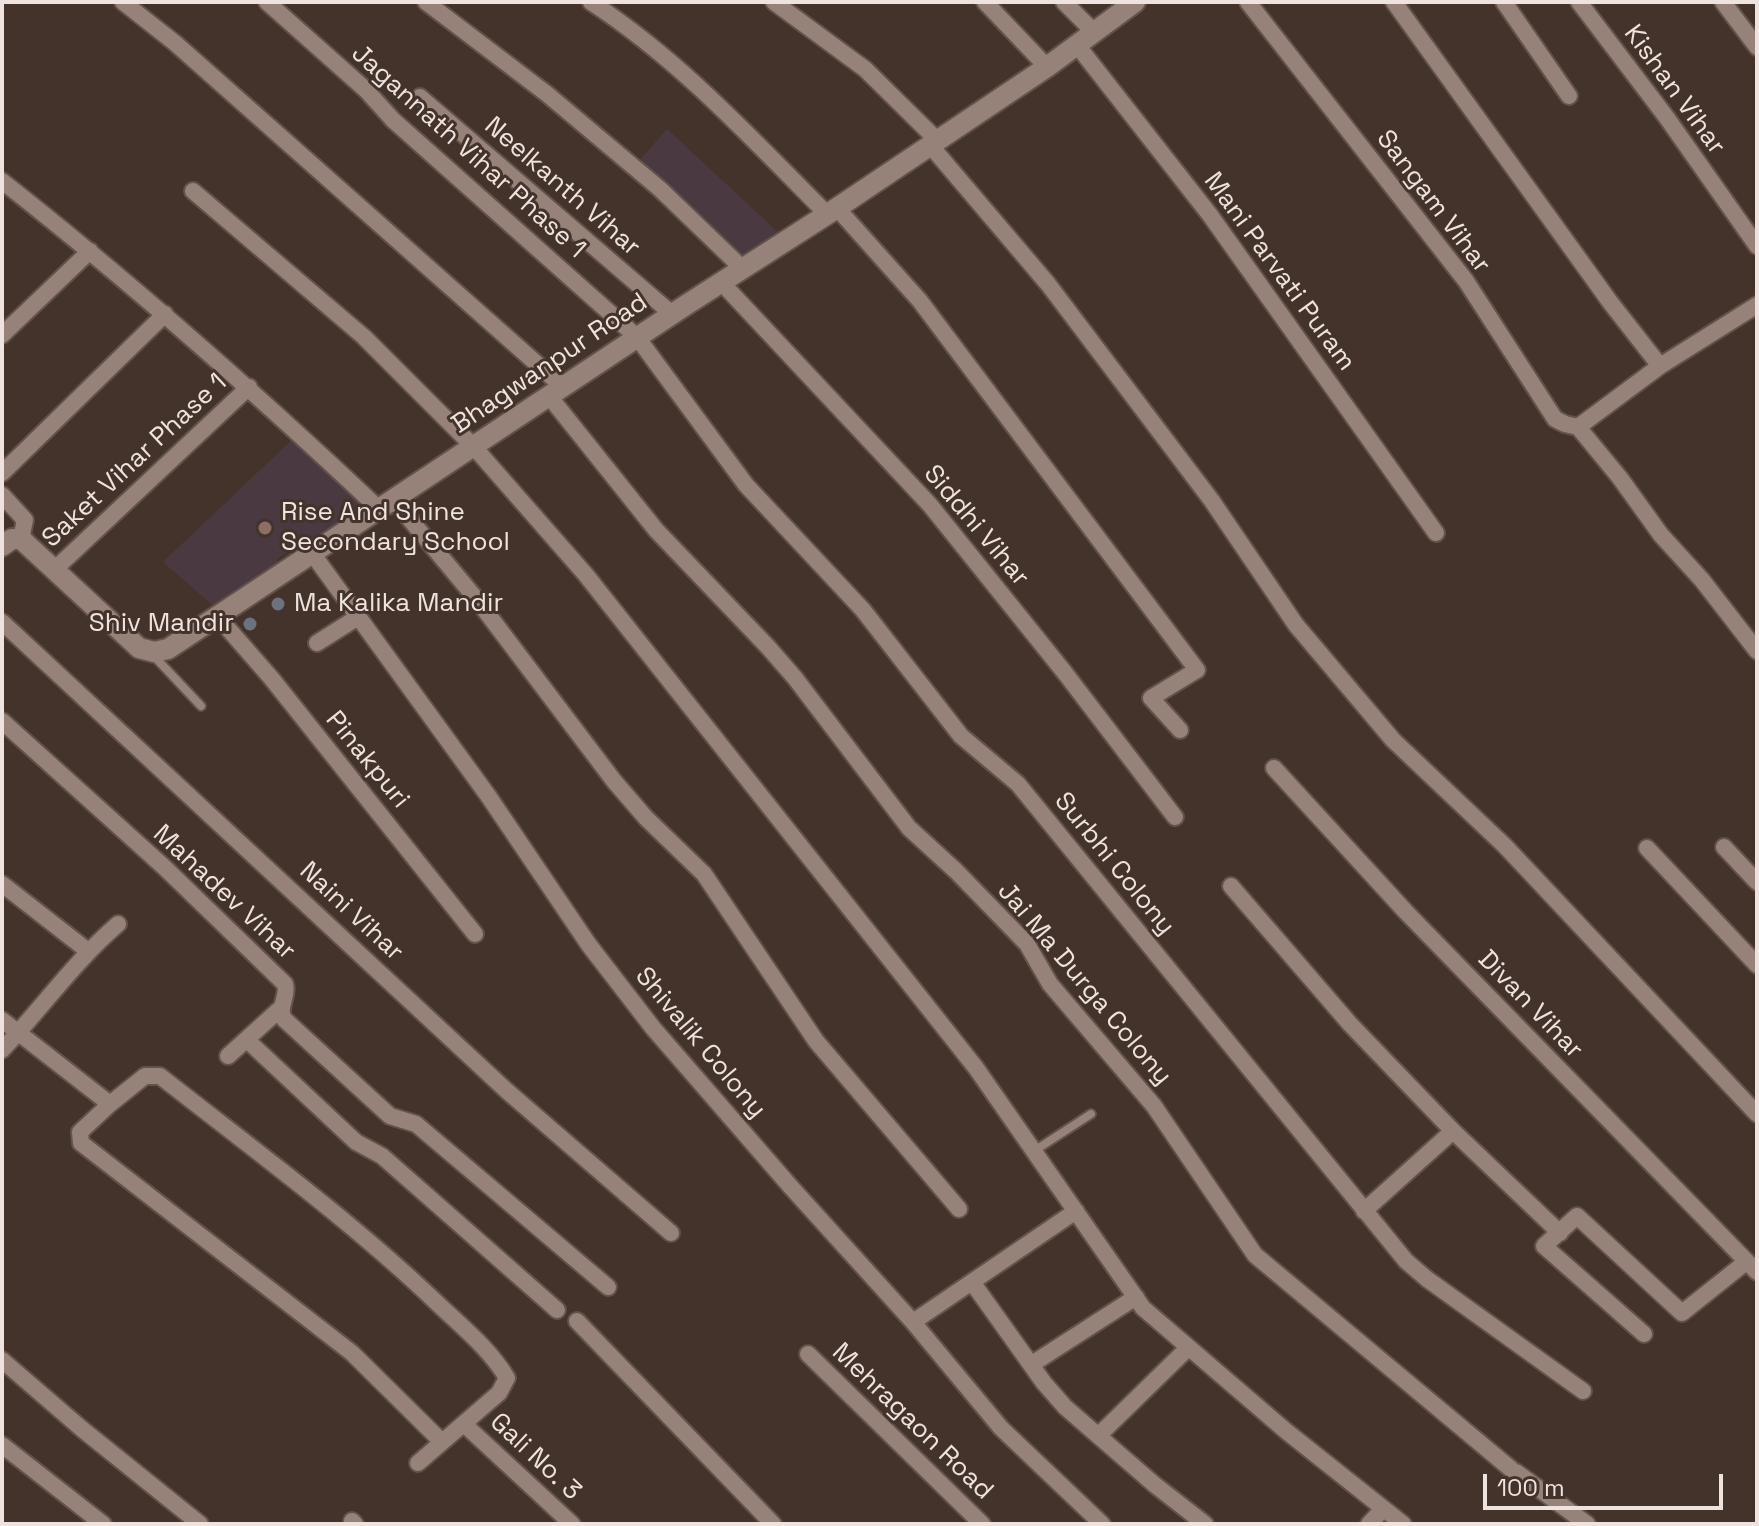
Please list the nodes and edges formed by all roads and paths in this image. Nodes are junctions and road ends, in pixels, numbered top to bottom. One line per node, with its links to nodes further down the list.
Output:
1 (123, 2): 35 (street, Jai Ma Durga Colony)
2 (267, 2): 32 (street, Jagannath Vihar Phase 1)
3 (426, 2): 26 (street)
4 (591, 2): 23 (street)
5 (774, 2): 20 (street)
6 (985, 2): 17 (street)
7 (1064, 2): 14 (street)
8 (1135, 2): 14 (street, Bhagwanpur Road)
9 (1248, 2): 36 (street, Sangam Vihar)
10 (1394, 2): 33 (street)
11 (1504, 2): 18 (street)
12 (1579, 2): 24 (street, Kishan Vihar)
13 (1723, 2): 16 (street)
14 (1094, 32): 15 (street, Bhagwanpur Road)
15 (1077, 45): 17 (street, Bhagwanpur Road); 41 (street, Mani Parvati Puram)
16 (1757, 47)
17 (1047, 67): 20 (street, Bhagwanpur Road)
18 (1569, 96)
19 (420, 97): 30 (street, Neelkanth Vihar)
20 (933, 142): 23 (street, Bhagwanpur Road); 73 (street)
21 (2, 181): 25 (street)
22 (193, 191): 37 (street)
23 (832, 211): 26 (street, Bhagwanpur Road); 53 (street)
24 (1757, 246)
25 (90, 251): 29 (street); 31 (street)
26 (742, 268): 27 (street, Bhagwanpur Road)
27 (721, 282): 30 (street, Bhagwanpur Road); 55 (street, Siddhi Vihar)
28 (1757, 305): 33 (street)
29 (165, 314): 34 (street); 38 (street)
30 (672, 314): 32 (street, Bhagwanpur Road)
31 (2, 335)
32 (637, 337): 35 (street, Bhagwanpur Road); 78 (street, Surbhi Colony)
33 (1660, 366): 36 (street)
34 (249, 387): 40 (street); 44 (street, Saket Vihar Phase 1)
35 (556, 391): 37 (street, Bhagwanpur Road); 109 (street, Jai Ma Durga Colony)
36 (1578, 427): 50 (street, Sangam Vihar)
37 (474, 447): 40 (street, Bhagwanpur Road); 75 (street)
38 (2, 473)
39 (2, 495): 42 (street)
40 (386, 504): 43 (street, Bhagwanpur Road); 76 (street)
41 (1436, 533)
42 (11, 542): 44 (street)
43 (312, 553): 45 (street, Bhagwanpur Road); 46 (street, Shivalik Colony)
44 (54, 570): 49 (street)
45 (218, 617): 49 (street, Bhagwanpur Road); 62 (street, Pinakpuri)
46 (358, 617): 48 (street); 87 (street, Shivalik Colony)
47 (2, 622): 79 (street, Naini Vihar)
48 (317, 643)
49 (148, 650): 51 (lane)
50 (1757, 651)
51 (201, 706)
52 (2, 721): 65 (street, Mahadev Vihar)
53 (1180, 730)
54 (1274, 768): 81 (street, Divan Vihar)
55 (1175, 817)
56 (1724, 847): 58 (street)
57 (1647, 848): 64 (street)
58 (1757, 882)
59 (2, 884): 63 (street)
60 (1231, 886): 74 (street)
61 (118, 924): 63 (street)
62 (475, 934)
63 (88, 951): 67 (street)
64 (1757, 965)
65 (281, 1008): 68 (street); 83 (street, Mahadev Vihar)
66 (2, 1020): 67 (street)
67 (18, 1033): 69 (street); 71 (street)
68 (247, 1040): 70 (street); 85 (street)
69 (2, 1050)
70 (228, 1056)
71 (110, 1104): 94 (street); 96 (street)
72 (1091, 1114): 75 (lane)
73 (1757, 1114)
74 (1453, 1131): 78 (street); 80 (street)
75 (1034, 1151): 77 (street)
76 (959, 1209)
77 (1076, 1211): 82 (street); 84 (street)
78 (1364, 1211): 93 (street, Surbhi Colony)
79 (671, 1233)
80 (1560, 1233): 81 (street); 88 (street)
81 (1752, 1267)
82 (972, 1282): 87 (street); 92 (street)
83 (608, 1287)
84 (1136, 1297): 89 (street); 92 (street)
85 (557, 1310)
86 (577, 1321): 103 (street)
87 (913, 1322): 105 (street, Shivalik Colony)
88 (1644, 1334)
89 (1188, 1348): 95 (street); 99 (street)
90 (808, 1354): 104 (street, Mehragaon Road)
91 (2, 1360): 101 (street)
92 (1032, 1364): 95 (street)
93 (1583, 1391)
94 (465, 1425): 96 (street); 102 (street, Gali No. 3)
95 (1099, 1435): 106 (street)
96 (442, 1442): 98 (street)
97 (2, 1445): 100 (street)
98 (418, 1463)
99 (1383, 1509): 107 (street); 108 (street)
100 (103, 1524)
101 (200, 1524)
102 (572, 1524)
103 (773, 1524)
104 (982, 1524)
105 (1102, 1524)
106 (1205, 1524)
107 (1369, 1524)
108 (1403, 1524)
109 (1587, 1524)

